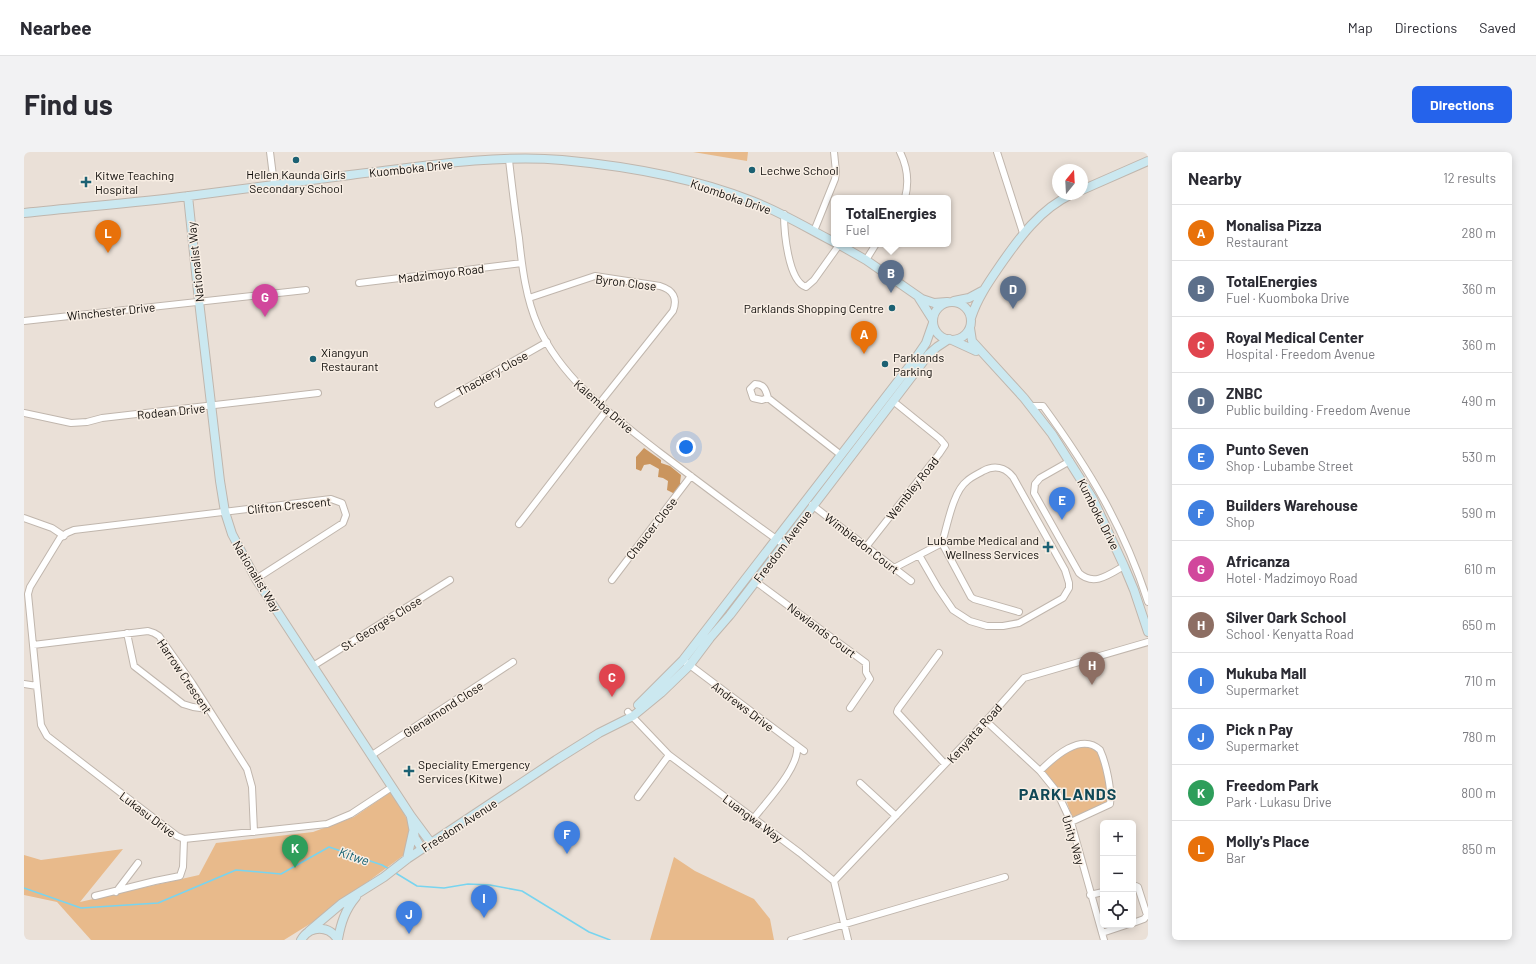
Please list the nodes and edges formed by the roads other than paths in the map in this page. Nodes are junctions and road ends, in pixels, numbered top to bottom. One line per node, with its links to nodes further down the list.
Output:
1 (270, 152): 7 (street)
2 (834, 152): 14 (street)
3 (900, 152): 9 (street)
4 (997, 152): 15 (street)
5 (509, 160): 7 (main road, Kuomboka Drive); 13 (main road, Kuomboka Drive); 21 (street, Kalemba Drive)
6 (1148, 161): 8 (main road)
7 (274, 184): 10 (main road, Kuomboka Drive)
8 (1088, 187)
9 (906, 195)
10 (188, 196): 12 (main road, Kuomboka Drive); 27 (main road, Nationalist Way)
11 (1061, 200): 15 (main road)
12 (24, 213)
13 (784, 214): 14 (main road, Kuomboka Drive); 17 (street)
14 (814, 230): 16 (main road, Kuomboka Drive)
15 (1024, 233): 23 (main road)
16 (831, 240)
17 (835, 247)
18 (842, 247): 20 (main road, Kuomboka Drive)
19 (874, 247): 20 (street)
20 (866, 260): 25 (main road, Kuomboka Drive)
21 (522, 263): 22 (street, Madzimoyo Road); 26 (street, Kalemba Drive)
22 (359, 283)
23 (984, 289): 28 (main road); 29 (main road)
24 (306, 290): 27 (street)
25 (917, 296): 28 (main road); 31 (main road)
26 (529, 298): 34 (street, Kalemba Drive); 41 (street, Byron Close)
27 (199, 301): 30 (street, Winchester Drive); 42 (main road, Nationalist Way)
28 (950, 302): 29 (main road); 31 (main road)
29 (971, 318): 32 (main road)
30 (24, 321)
31 (933, 322): 33 (main road); 35 (main road)
32 (970, 328): 33 (main road); 36 (main road, Kumboka Drive)
33 (951, 340): 35 (main road); 36 (main road, Kumboka Drive)
34 (547, 342): 40 (street, Thackery Close); 41 (street, Kalemba Drive)
35 (926, 352): 39 (main road, Freedom Avenue); 44 (main road, Freedom Avenue)
36 (982, 354): 43 (main road, Kumboka Drive)
37 (318, 393): 42 (street, Rodean Drive)
38 (768, 398): 50 (street)
39 (893, 401): 47 (main road, Freedom Avenue); 60 (street, Wembley Road)
40 (438, 404)
41 (599, 404): 45 (street, Kalemba Drive)
42 (211, 406): 46 (street, Rodean Drive); 54 (main road, Nationalist Way)
43 (1031, 406): 48 (street); 49 (main road, Kumboka Drive)
44 (877, 409): 47 (main road); 50 (main road, Freedom Avenue)
45 (606, 411): 52 (street, Kalemba Drive); 56 (street)
46 (24, 413)
47 (865, 437): 53 (main road, Freedom Avenue)
48 (1066, 438): 49 (street); 69 (street)
49 (1058, 443): 51 (main road, Kumboka Drive)
50 (841, 454): 58 (main road, Freedom Avenue)
51 (1070, 461): 62 (main road, Kumboka Drive); 62 (street)
52 (691, 476): 58 (street, Kalemba Drive); 66 (street, Chaucer Close)
53 (812, 505): 58 (main road, Freedom Avenue); 60 (street, Wimbledon Court)
54 (226, 512): 57 (street, Clifton Crescent); 64 (main road, Nationalist Way); 64 (street, Clifton Crescent)
55 (24, 518): 57 (street)
56 (519, 524)
57 (64, 536): 76 (street, Lukasu Drive)
58 (780, 542): 67 (main road, Freedom Avenue); 79 (main road, Freedom Avenue)
59 (942, 543): 61 (street); 61 (street); 72 (street)
60 (866, 546): 63 (street, Wimbledon Court)
61 (919, 555): 63 (street)
62 (1124, 566): 70 (main road, Kumboka Drive)
63 (894, 568): 68 (street, Wimbledon Court)
64 (256, 579): 80 (main road, Nationalist Way)
65 (450, 580): 80 (street, St. George's Close)
66 (612, 580)
67 (755, 580): 79 (main road, Freedom Avenue); 83 (street, Newlands Court)
68 (911, 581)
69 (1144, 588): 70 (street); 71 (street)
70 (1134, 590): 73 (main road, Kumboka Drive)
71 (1148, 602)
72 (1019, 612)
73 (1148, 632)
74 (127, 633): 76 (street, Harrow Crescent); 84 (street); 84 (street, Harrow Crescent)
75 (1148, 642): 86 (street, Kenyatta Road)
76 (33, 645): 82 (street, Lukasu Drive)
77 (939, 653): 91 (street)
78 (514, 662): 90 (street, Glenalmond Close)
79 (686, 663): 85 (main road, Freedom Avenue); 87 (street, Andrews Drive)
80 (313, 666): 90 (main road, Nationalist Way)
81 (24, 684): 82 (street)
82 (37, 686): 102 (street, Lukasu Drive)
83 (850, 708)
84 (208, 710): 101 (street, Harrow Crescent)
85 (630, 714): 89 (street, Luangwa Way); 103 (main road, Freedom Avenue)
86 (986, 720): 91 (street, Kenyatta Road); 92 (street, Unity Way)
87 (797, 746): 88 (street, Andrews Drive); 98 (street)
88 (804, 751)
89 (669, 754): 95 (street); 98 (street, Luangwa Way)
90 (372, 755): 94 (main road, Nationalist Way)
91 (945, 764): 97 (street, Kenyatta Road)
92 (1040, 771): 99 (street, Unity Way); 99 (street)
93 (860, 783): 97 (street)
94 (392, 787): 96 (main road, Nationalist Way); 101 (street, Lukasu Drive)
95 (638, 797)
96 (411, 816): 100 (main road); 103 (main road, Nationalist Way)
97 (896, 816): 108 (street, Kenyatta Road)
98 (754, 818): 108 (street, Luangwa Way)
99 (1071, 822): 113 (street, Unity Way)
100 (413, 831): 104 (main road); 105 (main road)
101 (254, 832): 102 (street, Lukasu Drive)
102 (184, 839): 110 (street)
103 (431, 842): 104 (main road, Freedom Avenue)
104 (422, 849): 105 (main road, Freedom Avenue)
105 (406, 859): 111 (main road, Freedom Avenue)
106 (138, 863): 110 (street)
107 (1005, 877): 116 (street)
108 (834, 882): 116 (street)
109 (1136, 886): 115 (street)
110 (116, 892): 114 (street)
111 (360, 892): 118 (main road, Freedom Avenue); 120 (main road, Freedom Avenue)
112 (1100, 893): 113 (street)
113 (1090, 895): 119 (street, Unity Way)
114 (95, 896)
115 (1136, 922)
116 (844, 924): 122 (street); 123 (street)
117 (1117, 928): 119 (street)
118 (309, 931): 120 (main road); 121 (main road, Freedom Avenue)
119 (1102, 933): 124 (street, Unity Way)
120 (338, 939)
121 (301, 940)
122 (790, 940)
123 (848, 940)
124 (1104, 940)

